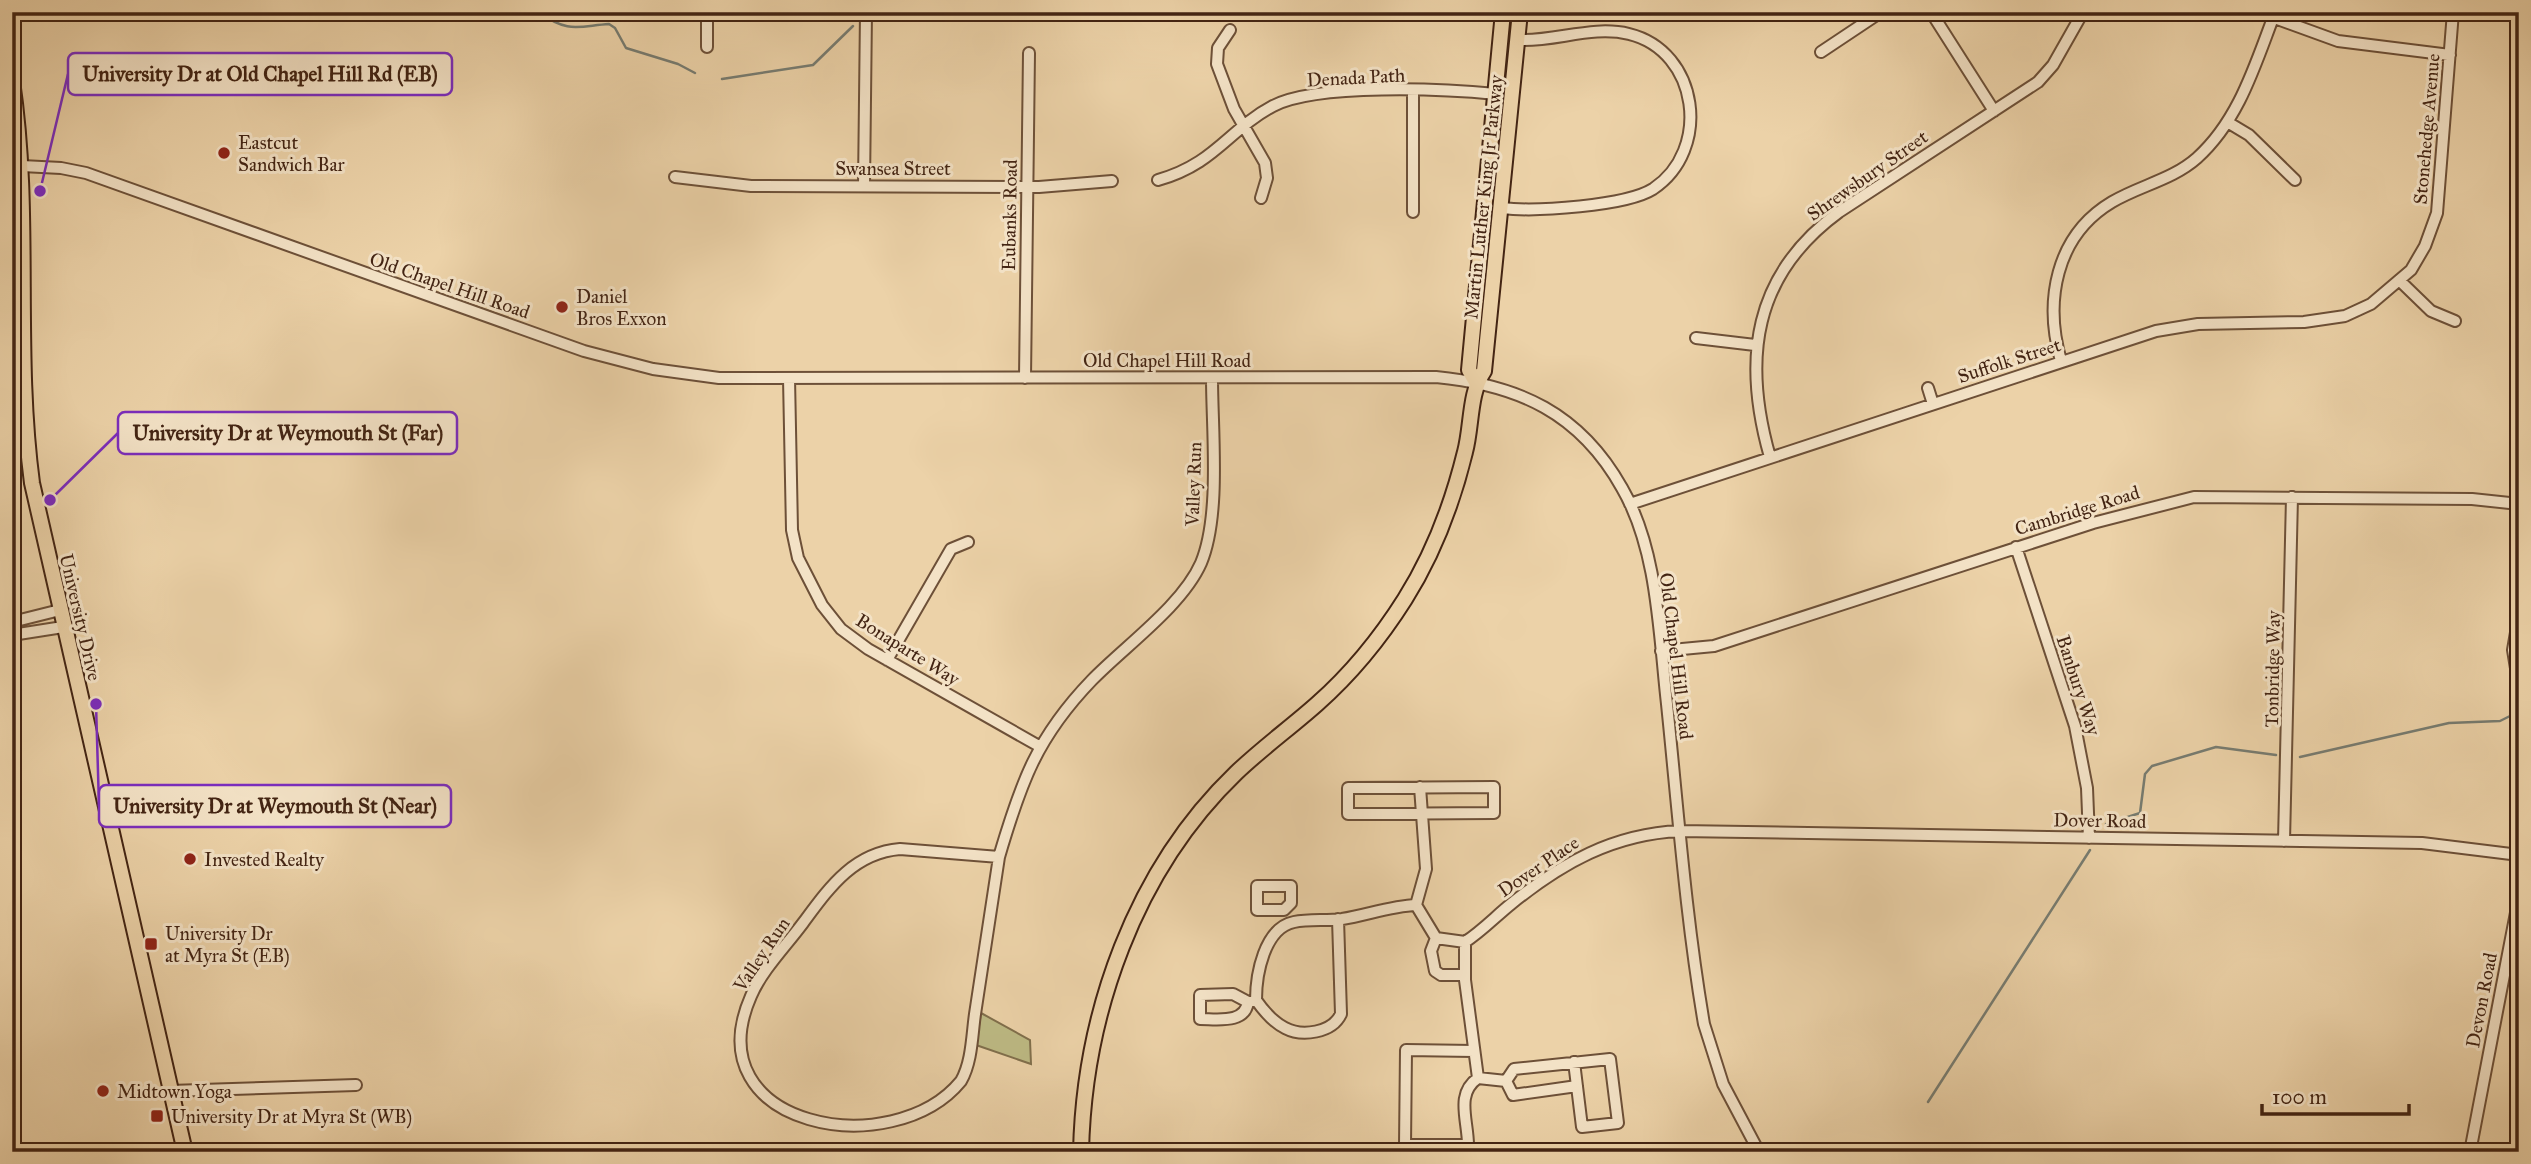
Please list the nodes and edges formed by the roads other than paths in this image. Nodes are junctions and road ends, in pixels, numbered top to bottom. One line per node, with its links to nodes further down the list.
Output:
1 (707, 12): 13 (street)
2 (866, 12): 28 (street)
3 (1503, 12): 19 (main road, Martin Luther King Jr Parkway)
4 (1520, 12): 12 (main road, Martin Luther King Jr Parkway)
5 (1881, 12): 14 (street)
6 (1931, 12): 20 (street)
7 (2083, 12): 20 (street, Shrewsbury Street)
8 (2258, 12): 10 (street)
9 (2453, 12): 16 (street, Stonehedge Avenue)
10 (2273, 18): 16 (street); 21 (street)
11 (1230, 30): 22 (street)
12 (1518, 40): 31 (main road, Martin Luther King Jr Parkway); 31 (street)
13 (707, 47)
14 (1821, 52)
15 (1029, 53): 29 (street, Eubanks Road)
16 (2450, 55): 33 (street, Stonehedge Avenue)
17 (12, 81): 23 (main road, University Drive)
18 (1413, 92): 19 (street, Denada Path); 22 (street, Denada Path); 32 (street)
19 (1496, 94): 41 (main road, Martin Luther King Jr Parkway)
20 (1994, 111): 36 (street, Shrewsbury Street)
21 (2229, 123): 26 (street); 37 (street)
22 (1243, 126): 25 (street, Denada Path); 30 (street)
23 (22, 166): 38 (street, Old Chapel Hill Road); 50 (main road, University Drive)
24 (675, 177): 28 (street, Swansea Street)
25 (1158, 180)
26 (2295, 180)
27 (1112, 181): 29 (street, Swansea Street)
28 (864, 186): 29 (street, Swansea Street)
29 (1027, 187): 39 (street, Eubanks Road)
30 (1261, 198)
31 (1502, 208): 41 (main road, Martin Luther King Jr Parkway)
32 (1413, 212)
33 (2400, 281): 34 (street); 37 (street, Suffolk Street)
34 (2455, 321)
35 (1696, 338): 36 (street)
36 (1755, 345): 44 (street, Shrewsbury Street)
37 (2061, 361): 43 (street, Suffolk Street)
38 (789, 378): 39 (street, Old Chapel Hill Road); 56 (street, Bonaparte Way)
39 (1025, 378): 40 (street, Old Chapel Hill Road)
40 (1212, 378): 41 (street, Old Chapel Hill Road); 58 (street, Valley Run)
41 (1476, 383): 46 (street, Old Chapel Hill Road); 85 (main road, Martin Luther King Jr Parkway)
42 (1928, 388): 43 (street)
43 (1933, 404): 44 (street, Suffolk Street)
44 (1770, 457): 46 (street, Suffolk Street)
45 (2292, 497): 47 (street, Cambridge Road); 49 (street, Cambridge Road); 63 (street, Tonbridge Way)
46 (1630, 504): 55 (street, Old Chapel Hill Road)
47 (2519, 504)
48 (968, 542): 56 (street)
49 (2016, 547): 55 (street, Cambridge Road); 62 (street, Banbury Way)
50 (60, 610): 52 (street); 53 (main road, University Drive)
51 (2519, 615): 57 (street)
52 (12, 622)
53 (64, 627): 54 (street); 81 (main road, University Drive)
54 (12, 635)
55 (1661, 651): 61 (street, Old Chapel Hill Road)
56 (887, 660): 58 (street, Bonaparte Way)
57 (2519, 687)
58 (1039, 746): 65 (street, Valley Run)
59 (1420, 787): 60 (street); 60 (street); 60 (street)
60 (1421, 813): 67 (street)
61 (1680, 831): 62 (street, Dover Road); 72 (street, Dover Place); 86 (street, Old Chapel Hill Road)
62 (2089, 838): 63 (street, Dover Road)
63 (2284, 841): 64 (street, Dover Road)
64 (2519, 855)
65 (999, 857): 82 (street, Valley Run); 83 (street, Valley Run)
66 (2519, 897): 87 (street, Devon Road)
67 (1416, 905): 69 (street); 71 (street)
68 (1284, 910): 70 (street)
69 (1338, 919): 70 (street); 74 (street)
70 (1289, 923): 74 (street)
71 (1436, 938): 72 (street); 73 (street)
72 (1465, 942): 73 (street)
73 (1465, 975): 75 (street)
74 (1252, 1001): 74 (street)
75 (1474, 1051): 77 (street); 77 (street)
76 (1574, 1062): 78 (street); 80 (street); 80 (street)
77 (1478, 1078): 78 (street)
78 (1506, 1081): 80 (street)
79 (356, 1085): 81 (street)
80 (1577, 1086)
81 (170, 1091): 84 (main road, University Drive)
82 (928, 1121)
83 (790, 1125)
84 (185, 1152)
85 (1081, 1152)
86 (1759, 1152)
87 (2470, 1152)

